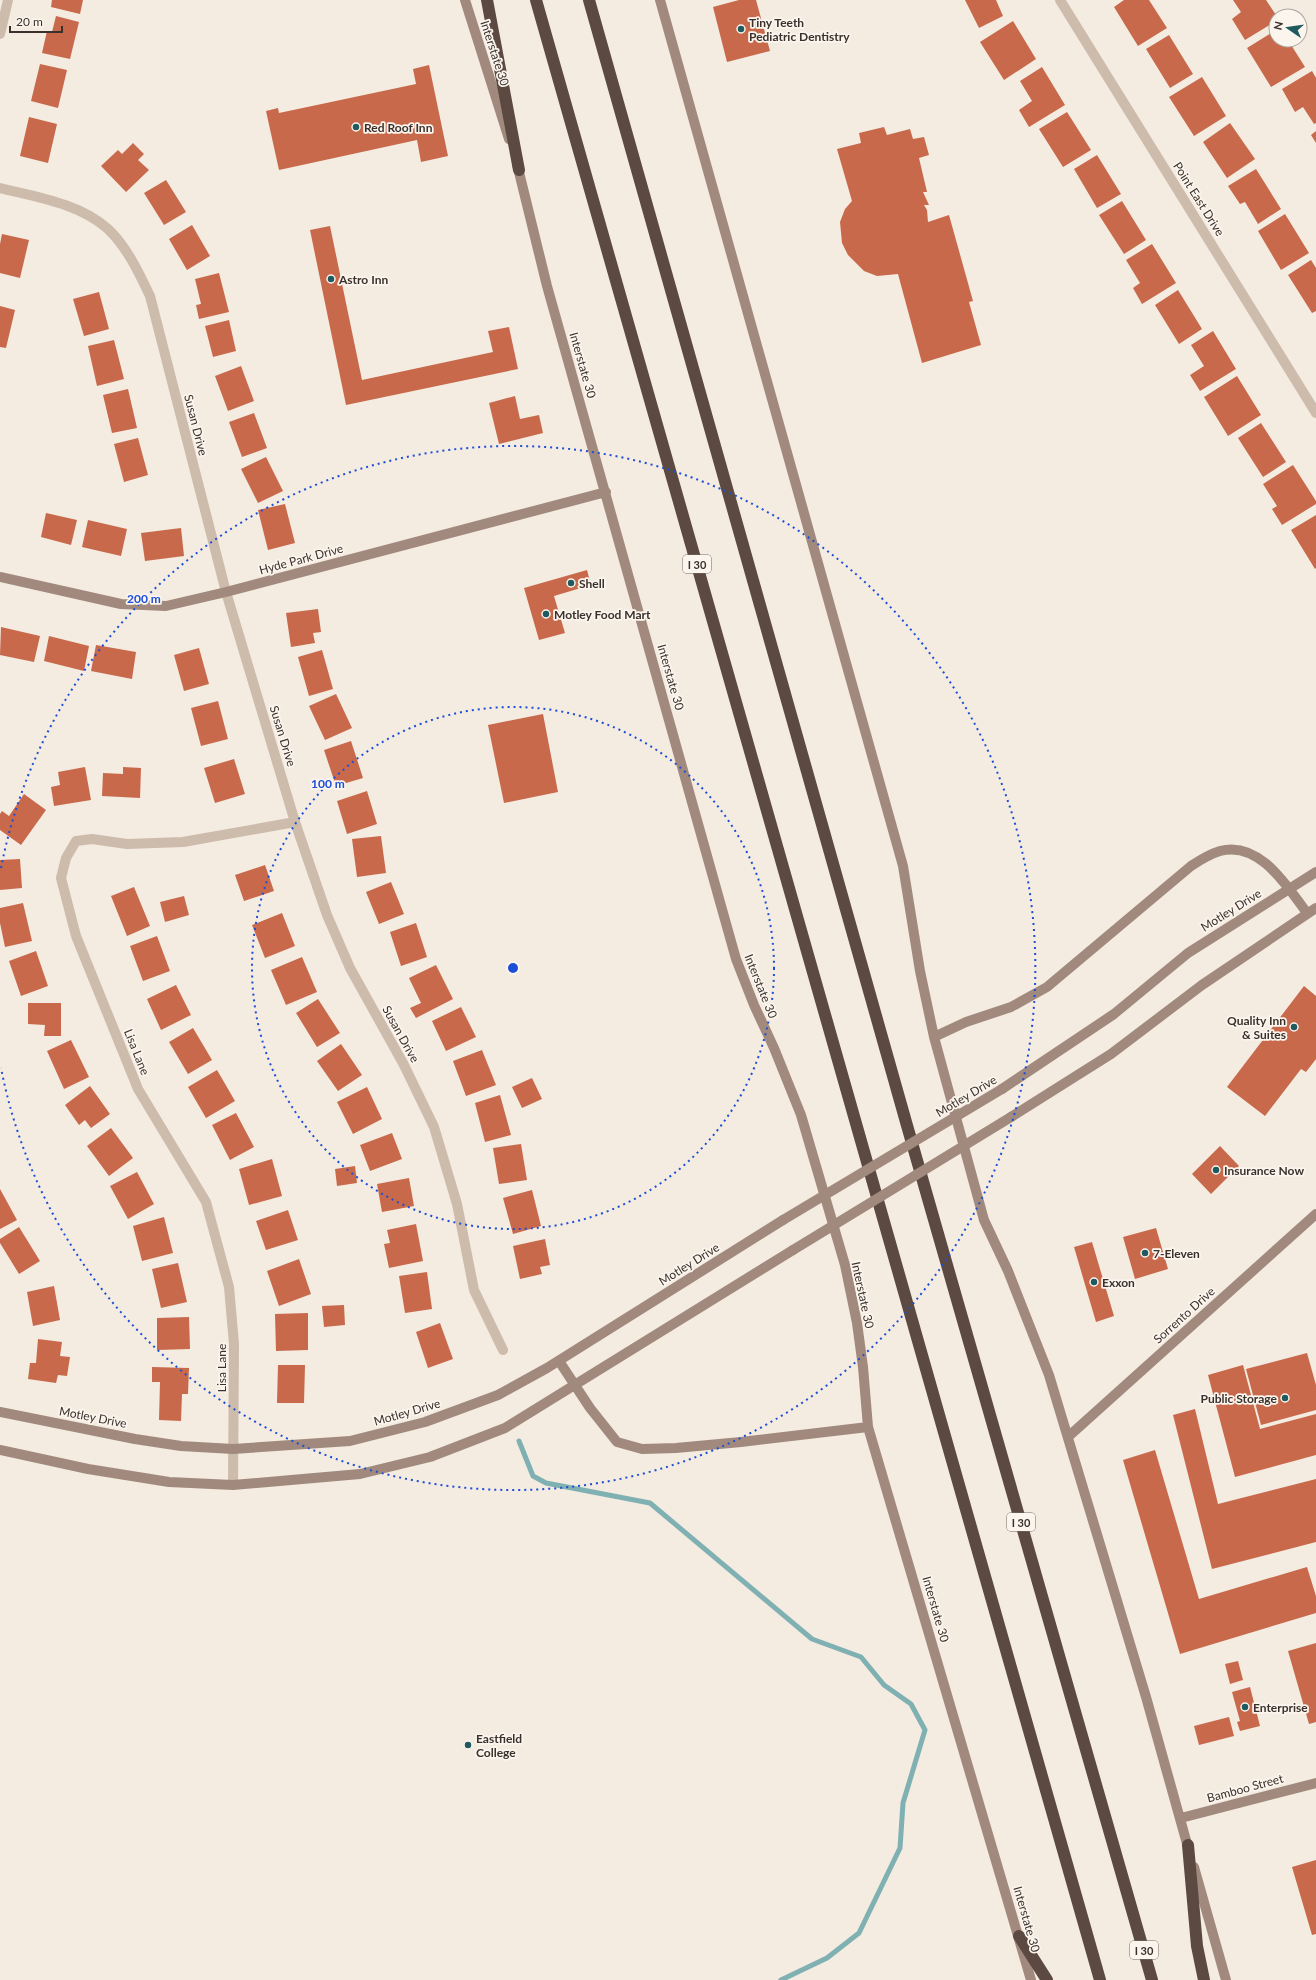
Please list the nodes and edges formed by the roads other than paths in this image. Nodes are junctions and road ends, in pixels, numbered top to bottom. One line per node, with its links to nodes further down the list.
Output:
1 (8, 0): 8 (street)
2 (465, 0): 9 (main road, Interstate 30)
3 (487, 0): 9 (highway)
4 (536, 0): 37 (highway, I 30)
5 (589, 0): 38 (highway, I 30)
6 (660, 0): 20 (main road)
7 (1060, 0): 11 (street, Point East Drive)
8 (0, 34)
9 (519, 170): 12 (main road, Interstate 30)
10 (0, 188): 14 (street, Susan Drive)
11 (1316, 413)
12 (606, 492): 14 (main road, Hyde Park Drive); 26 (main road, Interstate 30)
13 (0, 577): 14 (main road, Hyde Park Drive)
14 (226, 592): 15 (street, Susan Drive)
15 (295, 822): 22 (street, Susan Drive); 28 (street, Lisa Lane)
16 (1316, 872): 17 (main road, Motley Drive)
17 (1289, 889): 19 (main road); 20 (main road); 23 (main road, Motley Drive, bridge)
18 (1316, 908): 19 (main road)
19 (1307, 913): 24 (main road, bridge)
20 (934, 1037): 27 (main road)
21 (1316, 1214): 27 (main road, Sorrento Drive)
22 (503, 1350)
23 (559, 1361): 24 (main road); 28 (main road, Motley Drive)
24 (575, 1386): 26 (main road); 30 (main road)
25 (0, 1412): 28 (main road, Motley Drive)
26 (868, 1427): 34 (main road, Interstate 30)
27 (1069, 1436): 32 (main road)
28 (233, 1449): 30 (street, Lisa Lane)
29 (0, 1450): 30 (main road)
30 (233, 1485)
31 (1316, 1783): 32 (main road, Bamboo Street)
32 (1181, 1818): 33 (main road)
33 (1188, 1845): 39 (highway); 40 (main road)
34 (1019, 1936): 35 (main road, Interstate 30); 36 (highway)
35 (1031, 1980)
36 (1047, 1980)
37 (1100, 1980)
38 (1152, 1980)
39 (1204, 1980)
40 (1226, 1980)

